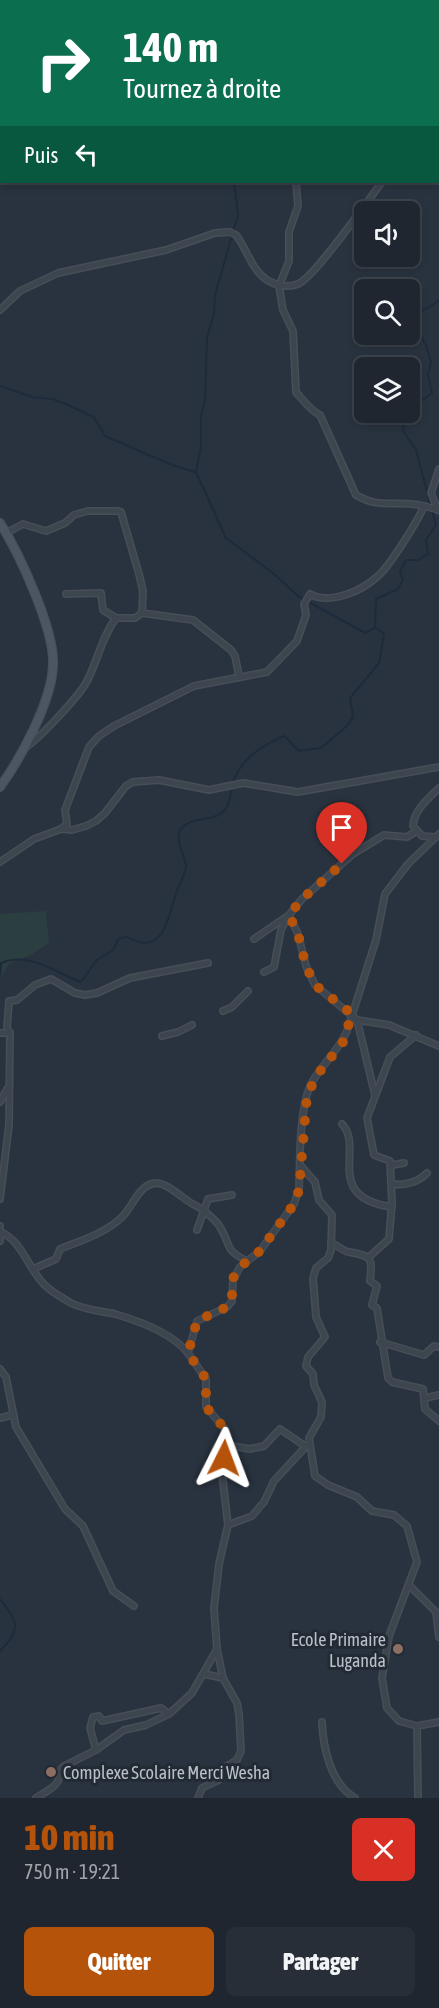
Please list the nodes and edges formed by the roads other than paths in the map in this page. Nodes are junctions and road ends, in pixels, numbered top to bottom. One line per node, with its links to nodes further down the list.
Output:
1 (296, 183): 3 (street)
2 (381, 183): 3 (street)
3 (279, 286): 4 (street); 6 (street)
4 (0, 310)
5 (439, 469): 7 (street)
6 (424, 506): 7 (street); 13 (street)
7 (438, 510)
8 (0, 524): 9 (street)
9 (6, 533): 11 (street); 14 (street)
10 (66, 594): 12 (street)
11 (142, 613): 12 (street); 13 (street)
12 (116, 618): 14 (street)
13 (238, 676): 18 (street)
14 (22, 749): 16 (street)
15 (439, 767): 18 (street)
16 (0, 787)
17 (439, 788): 19 (street)
18 (62, 829): 21 (street)
19 (416, 832): 20 (street); 22 (street)
20 (438, 836): 28 (street)
21 (0, 862)
22 (289, 915): 23 (street); 25 (street); 28 (street)
23 (254, 939)
24 (208, 963): 32 (street)
25 (264, 972)
26 (248, 991): 27 (street)
27 (223, 1011)
28 (352, 1014): 29 (street); 41 (street)
29 (357, 1020): 33 (street); 37 (street)
30 (192, 1024): 34 (street)
31 (0, 1033): 32 (street)
32 (10, 1033): 36 (street)
33 (416, 1035): 35 (street); 37 (street)
34 (162, 1036)
35 (439, 1046)
36 (8, 1088): 38 (street); 46 (street)
37 (375, 1098): 42 (street)
38 (0, 1102)
39 (342, 1124): 47 (street)
40 (404, 1163): 42 (street)
41 (300, 1165): 52 (street); 54 (street)
42 (392, 1165): 44 (street)
43 (427, 1173): 44 (street)
44 (392, 1184): 47 (street)
45 (232, 1195): 48 (street)
46 (0, 1199)
47 (392, 1207): 53 (street)
48 (203, 1210): 50 (street); 54 (street); 55 (street)
49 (1, 1229): 51 (street); 55 (street)
50 (197, 1230)
51 (0, 1241)
52 (331, 1243): 53 (street); 65 (street)
53 (369, 1257): 56 (street)
54 (247, 1261): 58 (street)
55 (33, 1269): 58 (street)
56 (380, 1342): 57 (street); 61 (street)
57 (439, 1347)
58 (188, 1353): 66 (street)
59 (0, 1369): 62 (street)
60 (439, 1395): 61 (street)
61 (425, 1398): 64 (street)
62 (12, 1415): 63 (street); 69 (street)
63 (0, 1418)
64 (439, 1421)
65 (307, 1444): 66 (street); 67 (street); 68 (street)
66 (226, 1445): 67 (street)
67 (228, 1525): 71 (street)
68 (410, 1586): 70 (street); 77 (street)
69 (134, 1606)
70 (439, 1637)
71 (217, 1649): 72 (street); 73 (street)
72 (204, 1674): 73 (street); 74 (street)
73 (223, 1678): 80 (street)
74 (170, 1714): 78 (street); 78 (street)
75 (322, 1722): 81 (street)
76 (439, 1722): 77 (street)
77 (417, 1726): 82 (street)
78 (96, 1750): 79 (street)
79 (36, 1798)
80 (198, 1798)
81 (354, 1798)
82 (418, 1798)

